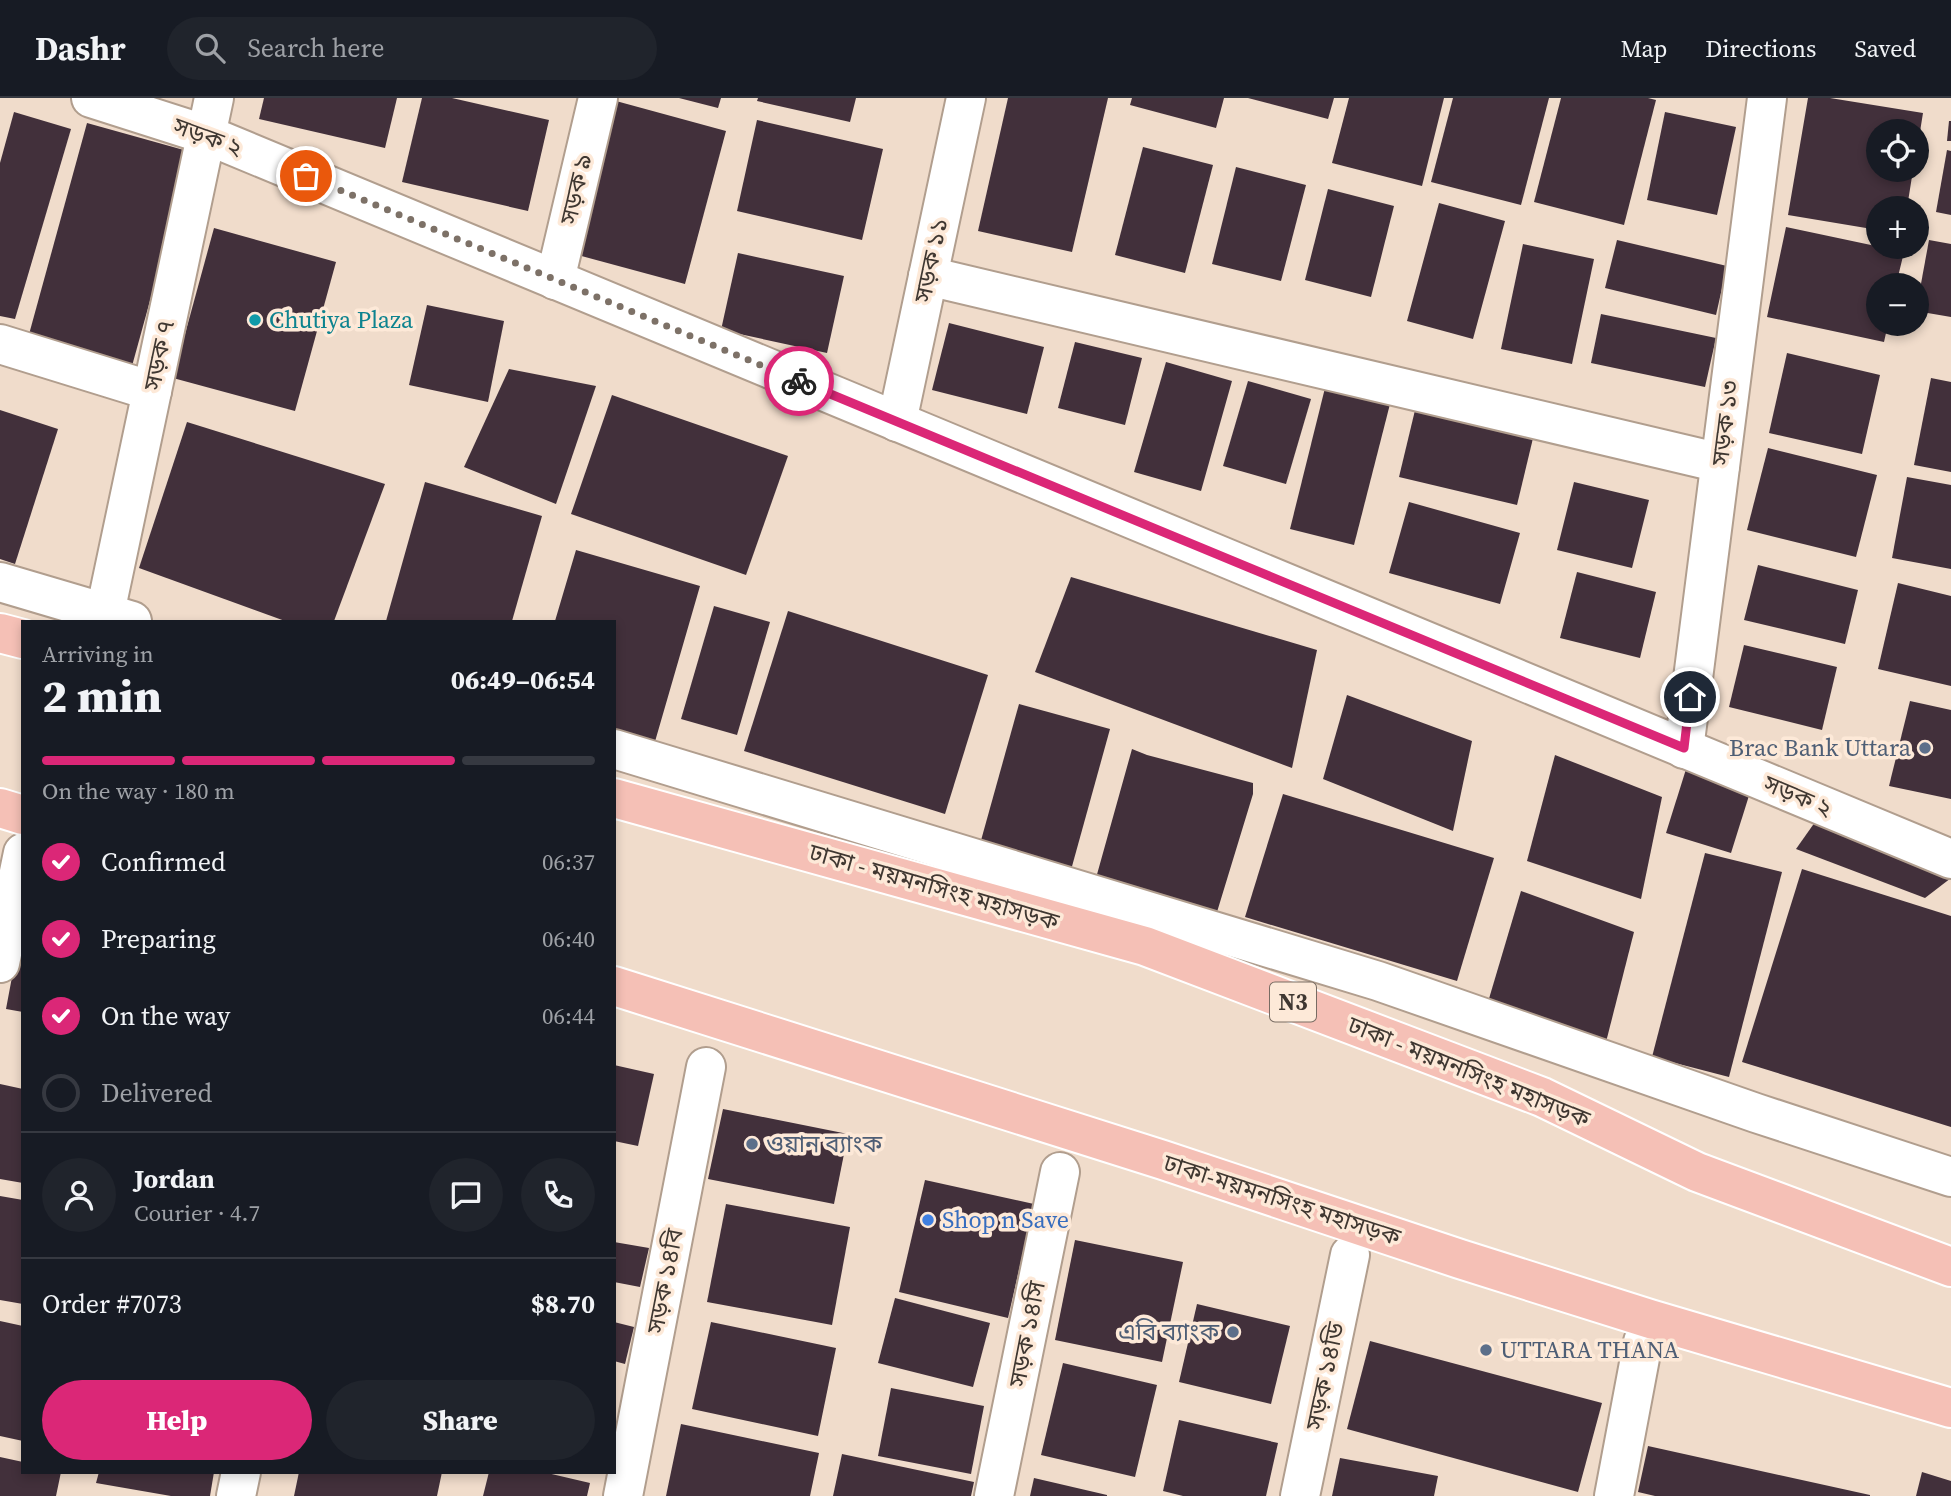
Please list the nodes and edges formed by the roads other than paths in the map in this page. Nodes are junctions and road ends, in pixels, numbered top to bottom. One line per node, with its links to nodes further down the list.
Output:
1 (91, 98): 6 (street, সড়ক ২)
2 (214, 98): 6 (street, সড়ক ৭)
3 (598, 98): 8 (street, সড়ক ৯)
4 (966, 98): 7 (street, সড়ক ১১)
5 (1767, 98): 12 (street, সড়ক ১৩)
6 (206, 135): 8 (street, সড়ক ২); 10 (street, সড়ক ৭)
7 (928, 276): 11 (street, সড়ক ১১); 12 (street)
8 (555, 280): 11 (street, সড়ক ২)
9 (0, 344): 10 (street)
10 (152, 391): 14 (street, সড়ক ৭)
11 (897, 422): 17 (street, সড়ক ২)
12 (1720, 466): 17 (street, সড়ক ১৩)
13 (0, 582): 14 (street)
14 (118, 617)
15 (0, 633): 16 (highway)
16 (21, 638)
17 (1684, 748): 22 (street, সড়ক ২)
18 (616, 750): 28 (street)
19 (616, 799): 30 (highway, ঢাকা - ময়মনসিংহ মহাসড়ক / N3)
20 (0, 808): 21 (highway)
21 (21, 814)
22 (1951, 859)
23 (21, 863): 24 (street)
24 (0, 963)
25 (616, 987): 32 (highway, ঢাকা-ময়মনসিংহ মহাসড়ক)
26 (706, 1066): 35 (street, সড়ক ১৪বি)
27 (1060, 1172): 36 (street, সড়ক ১৪সি)
28 (1951, 1177)
29 (1350, 1255): 37 (street, সড়ক ১৪ডি)
30 (1951, 1267)
31 (1643, 1342): 38 (street)
32 (1951, 1408)
33 (241, 1474): 34 (street)
34 (236, 1496)
35 (624, 1496)
36 (994, 1496)
37 (1300, 1496)
38 (1614, 1496)

